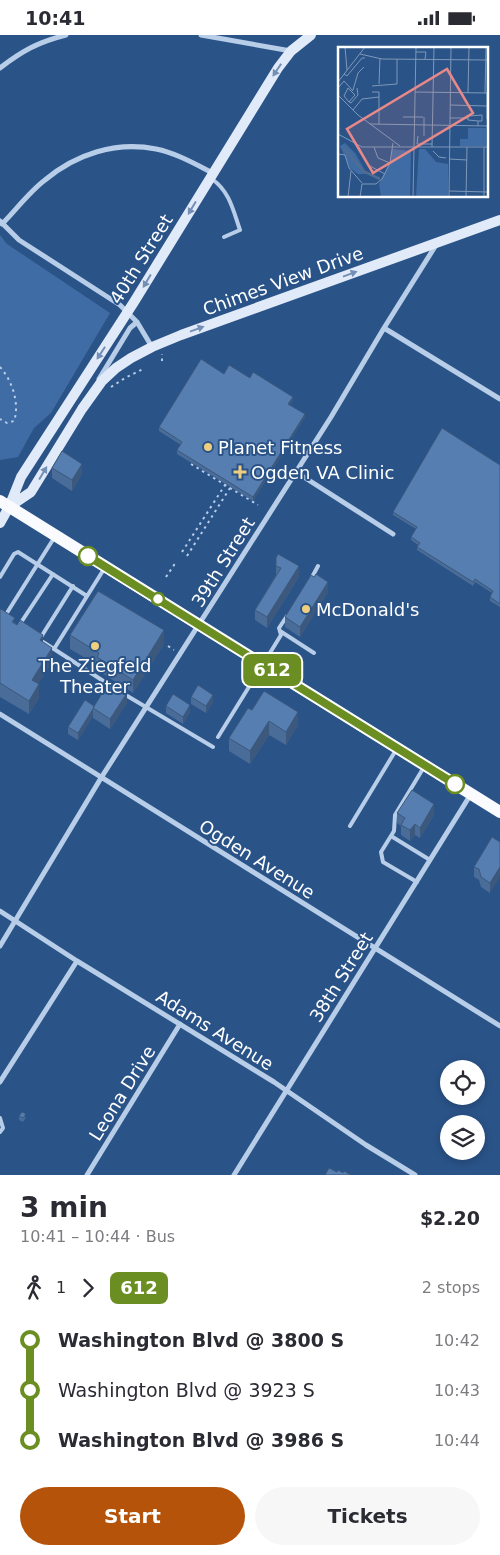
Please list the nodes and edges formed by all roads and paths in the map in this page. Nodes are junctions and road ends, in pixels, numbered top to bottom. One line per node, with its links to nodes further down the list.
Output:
1 (66, 35): 5 (street)
2 (201, 35): 4 (street)
3 (311, 35): 4 (main road, 40th Street)
4 (291, 51): 6 (main road, 40th Street, one-way to 6)
5 (0, 68)
6 (212, 175): 8 (street); 9 (lane); 11 (main road, 40th Street, one-way to 11)
7 (500, 220): 10 (main road, Chimes View Drive)
8 (1, 223): 11 (street)
9 (224, 237)
10 (438, 243): 13 (street, 39th Street); 14 (main road, Chimes View Drive, one-way to 10)
11 (128, 312): 12 (street); 27 (main road, 40th Street, one-way to 27)
12 (137, 322): 14 (street); 20 (street, 40th Street)
13 (384, 328): 21 (street); 24 (street, 39th Street)
14 (152, 347): 20 (main road, Chimes View Drive)
15 (163, 354): 16 (path)
16 (162, 361)
17 (0, 367): 22 (path)
18 (145, 368): 19 (path)
19 (110, 388)
20 (91, 395): 27 (main road, 40th Street, one-way to 20)
21 (500, 399)
22 (0, 419)
23 (191, 464): 25 (path)
24 (296, 472): 35 (street); 53 (street, 39th Street)
25 (225, 485): 26 (path); 29 (path)
26 (230, 488): 28 (path); 30 (path)
27 (5, 504): 31 (main road, 40th Street); 36 (main road)
28 (258, 505)
29 (207, 512): 30 (path); 32 (path)
30 (212, 515): 33 (path)
31 (0, 523)
32 (199, 525): 33 (path); 34 (path)
33 (204, 528): 37 (path)
34 (194, 533): 37 (path); 38 (path)
35 (393, 533)
36 (55, 536): 41 (lane); 43 (main road)
37 (199, 536): 39 (path)
38 (189, 540): 39 (path); 39 (path)
39 (195, 544)
40 (176, 561): 46 (path)
41 (38, 564): 44 (lane); 45 (lane); 51 (lane)
42 (318, 566): 47 (lane)
43 (105, 567): 49 (lane); 53 (main road)
44 (53, 574): 48 (lane); 54 (lane)
45 (0, 577)
46 (166, 577)
47 (308, 584)
48 (72, 586): 49 (lane); 56 (lane)
49 (87, 596): 56 (lane)
50 (289, 613): 55 (lane)
51 (2, 618): 52 (lane)
52 (11, 623)
53 (200, 625): 58 (main road); 59 (street, 39th Street)
54 (18, 628)
55 (280, 631): 57 (lane); 58 (lane)
56 (54, 649): 59 (lane)
57 (314, 653)
58 (263, 665): 61 (lane); 63 (main road)
59 (147, 707): 62 (lane); 65 (street, 39th Street)
60 (0, 714): 65 (street, Ogden Avenue)
61 (218, 737)
62 (213, 747)
63 (398, 748): 64 (main road); 68 (lane)
64 (425, 765): 66 (main road); 69 (lane)
65 (101, 778): 73 (street, 39th Street); 75 (street, Ogden Avenue)
66 (471, 794): 67 (main road); 70 (street, 38th Street)
67 (500, 812)
68 (350, 826)
69 (391, 836): 70 (lane); 71 (lane)
70 (430, 860): 71 (street, 38th Street)
71 (417, 882): 75 (street, 38th Street)
72 (0, 911): 73 (street, Adams Avenue)
73 (15, 921): 74 (street, 39th Street); 76 (street, Adams Avenue)
74 (0, 946)
75 (376, 948): 78 (street, Ogden Avenue); 80 (street, 38th Street)
76 (77, 961): 77 (street, Adams Avenue); 79 (street)
77 (180, 1025): 80 (street, Adams Avenue); 83 (street, Leona Drive)
78 (500, 1026)
79 (0, 1083)
80 (287, 1091): 84 (street, 38th Street); 85 (street, Adams Avenue)
81 (0, 1118): 82 (lane)
82 (0, 1132)
83 (87, 1175)
84 (234, 1175)
85 (415, 1175)

